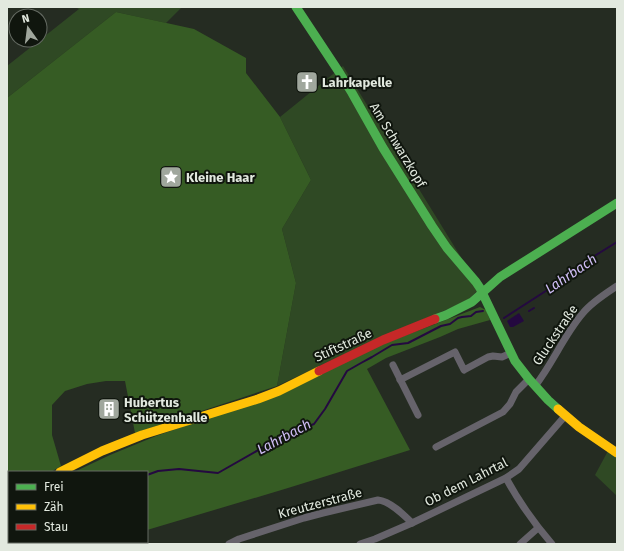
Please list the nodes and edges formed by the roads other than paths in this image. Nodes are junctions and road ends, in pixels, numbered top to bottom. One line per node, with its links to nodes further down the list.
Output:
1 (296, 7): 4 (street, Am Schwarzkopf)
2 (617, 203): 4 (street, Stiftstraße)
3 (617, 286): 8 (street, Gluckstraße)
4 (483, 293): 5 (street, Am Schwarzkopf); 13 (street, Stiftstraße)
5 (510, 353): 7 (street); 8 (street, Am Schwarzkopf)
6 (393, 365): 7 (street)
7 (400, 380): 9 (street)
8 (532, 382): 10 (street, Am Schwarzkopf); 11 (street, Gluckstraße)
9 (418, 415)
10 (565, 416): 12 (street, Am Schwarzkopf); 14 (street, Ob dem Lahrtal)
11 (436, 447)
12 (617, 453)
13 (62, 471)
14 (506, 478): 15 (street, Ob dem Lahrtal); 16 (street)
15 (412, 523): 17 (street, Kreutzerstraße); 18 (street, Ob dem Lahrtal)
16 (538, 528): 19 (street); 20 (street)
17 (229, 544)
18 (360, 544)
19 (521, 544)
20 (552, 544)

